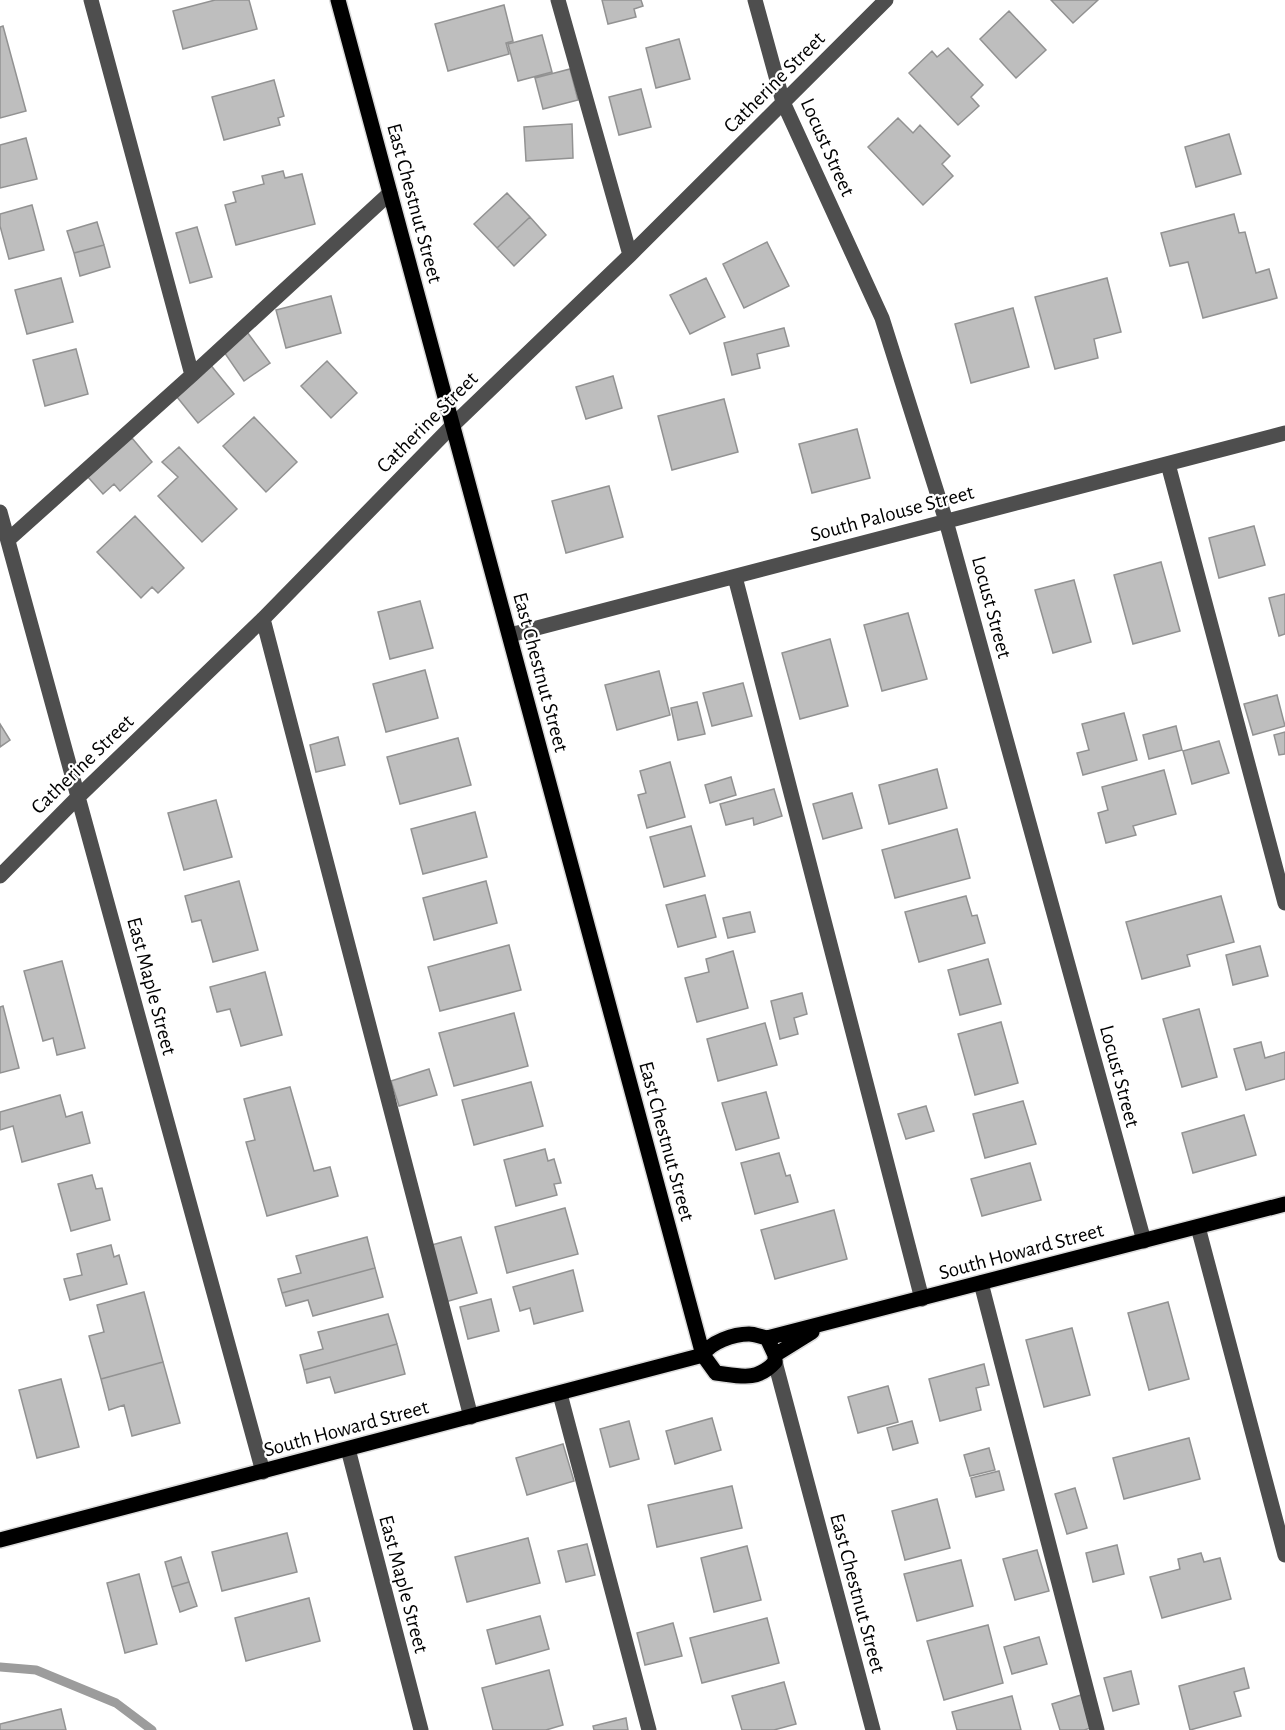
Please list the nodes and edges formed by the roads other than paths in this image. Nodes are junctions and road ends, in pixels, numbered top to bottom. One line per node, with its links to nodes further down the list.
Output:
1 (92, 0): 9 (street)
2 (338, 0): 7 (main road, East Chestnut Street)
3 (558, 0): 8 (street)
4 (755, 0): 6 (street, Locust Street)
5 (886, 0): 6 (street, Catherine Street)
6 (783, 102): 8 (street, Catherine Street); 14 (street, Locust Street)
7 (390, 193): 9 (street); 10 (main road, East Chestnut Street)
8 (630, 255): 10 (street, Catherine Street)
9 (192, 375): 15 (street)
10 (453, 425): 17 (street, Catherine Street); 18 (main road, East Chestnut Street)
11 (1285, 433): 12 (street, South Palouse Street)
12 (1168, 464): 14 (street, South Palouse Street); 21 (street)
13 (0, 512): 15 (street, East Maple Street)
14 (946, 520): 16 (street, South Palouse Street); 24 (street, Locust Street)
15 (8, 540): 19 (street, East Maple Street)
16 (735, 577): 18 (street, South Palouse Street); 26 (street)
17 (263, 618): 19 (street, Catherine Street); 32 (street)
18 (510, 635): 29 (main road, East Chestnut Street)
19 (78, 797): 20 (street, Catherine Street); 34 (street, East Maple Street)
20 (0, 876)
21 (1285, 903)
22 (1285, 1204): 23 (main road, South Howard Street)
23 (1198, 1227): 24 (main road, South Howard Street); 36 (street)
24 (1144, 1241): 25 (main road, South Howard Street)
25 (981, 1284): 26 (main road, South Howard Street); 40 (street)
26 (922, 1299): 27 (main road, South Howard Street)
27 (824, 1324): 28 (main road, South Howard Street); 30 (main road)
28 (767, 1338): 29 (main road, South Howard Street); 30 (main road)
29 (703, 1355): 30 (main road); 31 (main road, South Howard Street)
30 (775, 1358): 39 (street, East Chestnut Street)
31 (560, 1394): 32 (main road, South Howard Street); 38 (street)
32 (471, 1417): 33 (main road, South Howard Street)
33 (348, 1449): 34 (main road, South Howard Street); 37 (street, East Maple Street)
34 (263, 1472): 35 (main road, South Howard Street)
35 (0, 1540)
36 (1285, 1555)
37 (421, 1730)
38 (649, 1730)
39 (873, 1730)
40 (1097, 1730)

